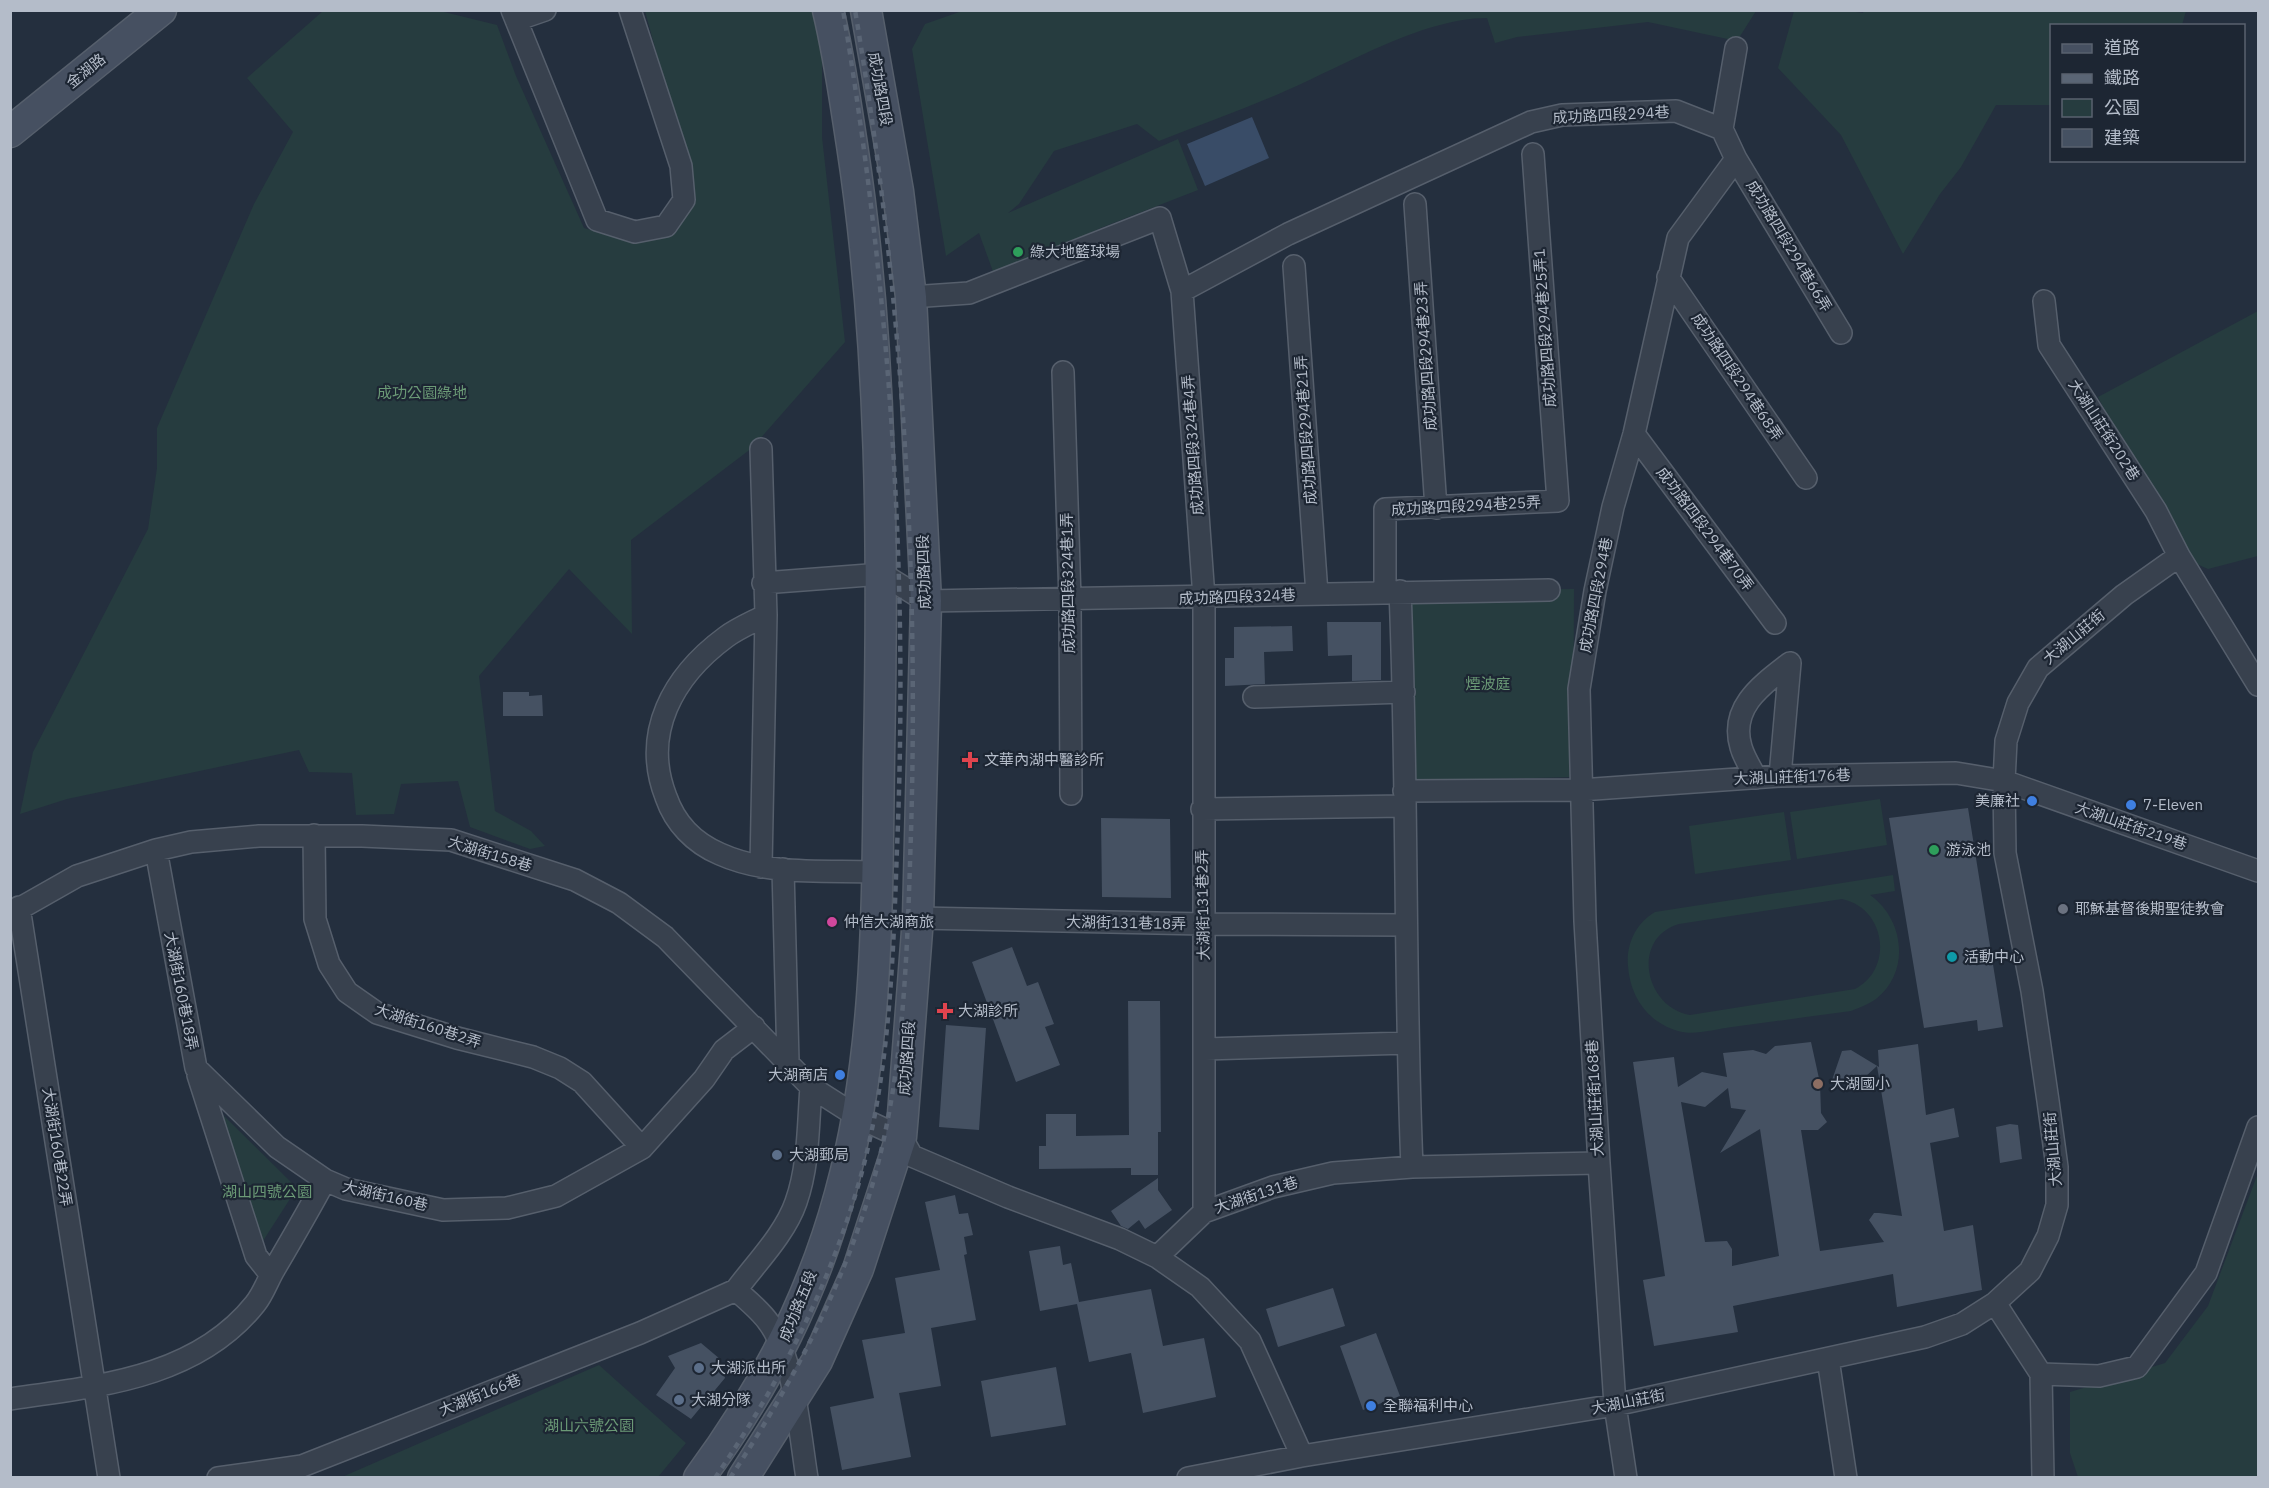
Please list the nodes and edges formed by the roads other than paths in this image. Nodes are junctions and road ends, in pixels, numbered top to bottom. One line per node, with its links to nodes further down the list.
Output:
1 (135, 10): 9 (main road, 金湖路)
2 (161, 10): 11 (main road, 金湖路)
3 (545, 10): 7 (street)
4 (630, 10): 7 (street)
5 (828, 10): 28 (main road)
6 (866, 10): 18 (main road, 成功路四段)
7 (514, 15)
8 (1736, 48): 10 (street)
9 (10, 107)
10 (1722, 129): 13 (street); 17 (street, 成功路四段294巷)
11 (10, 132)
12 (1533, 154): 25 (street, 成功路四段294巷25弄1)
13 (1736, 159): 16 (street, 成功路四段294巷); 20 (street, 成功路四段294巷66弄)
14 (1415, 204): 26 (street, 成功路四段294巷23弄)
15 (1294, 266): 32 (street, 成功路四段294巷21弄)
16 (1668, 277): 22 (street, 成功路四段294巷); 24 (street, 成功路四段294巷68弄)
17 (1182, 291): 18 (street); 33 (street, 成功路四段324巷4弄)
18 (912, 297): 35 (main road, 成功路四段)
19 (2044, 301): 27 (street, 大湖山莊街202巷)
20 (1841, 333)
21 (1063, 372): 34 (street, 成功路四段324巷1弄)
22 (1634, 434): 37 (street, 成功路四段294巷70弄); 44 (street, 成功路四段294巷)
23 (761, 449): 29 (street)
24 (1806, 478)
25 (1558, 501): 26 (street, 成功路四段294巷25弄)
26 (1436, 508): 31 (street, 成功路四段294巷25弄)
27 (2179, 556): 38 (street, 大湖山莊街202巷); 43 (street, 大湖山莊街)
28 (882, 574): 29 (street); 35 (street); 53 (main road)
29 (763, 583): 36 (street)
30 (1549, 590): 31 (street, 成功路四段324巷)
31 (1393, 592): 32 (street, 成功路四段324巷); 39 (street)
32 (1317, 594): 33 (street, 成功路四段324巷)
33 (1204, 598): 34 (street, 成功路四段324巷); 47 (street, 大湖街131巷2弄)
34 (1070, 600): 35 (street, 成功路四段324巷); 45 (street, 成功路四段324巷1弄)
35 (926, 601): 55 (main road, 成功路四段)
36 (766, 615): 50 (street); 50 (street)
37 (1775, 623)
38 (2259, 685)
39 (1404, 692): 40 (street); 46 (street)
40 (1254, 697)
41 (1780, 776): 42 (street, 大湖山莊街176巷); 42 (street); 43 (street, 大湖山莊街176巷)
42 (1756, 777): 44 (street, 大湖山莊街176巷)
43 (2004, 781): 52 (street, 大湖山莊街219巷); 75 (street, 大湖山莊街)
44 (1580, 789): 46 (street); 68 (street, 大湖山莊街168巷)
45 (1071, 794)
46 (1404, 799): 47 (street); 57 (street)
47 (1202, 808): 56 (street, 大湖街131巷2弄)
48 (314, 835): 49 (street, 大湖街158巷); 58 (street, 大湖街158巷); 67 (street, 大湖街160巷2弄)
49 (156, 850): 54 (street, 大湖街158巷); 62 (street, 大湖街160巷18弄)
50 (761, 867): 51 (street)
51 (783, 869): 53 (street); 61 (street)
52 (2259, 871)
53 (877, 872): 64 (main road)
54 (15, 911): 79 (street, 大湖街160巷22弄)
55 (918, 918): 56 (street, 大湖街131巷18弄); 66 (main road, 成功路四段)
56 (1203, 924): 57 (street, 大湖街131巷18弄); 60 (street, 大湖街131巷2弄)
57 (1405, 925): 59 (street)
58 (754, 1026): 61 (street, 大湖街158巷); 67 (street, 大湖街160巷)
59 (1407, 1043): 60 (street); 69 (street)
60 (1205, 1049): 71 (street, 大湖街131巷2弄)
61 (788, 1061): 63 (street, 大湖街158巷)
62 (196, 1068): 70 (street, 大湖街160巷18弄); 73 (street)
63 (811, 1087): 64 (street, 大湖街158巷); 74 (street)
64 (858, 1117): 66 (street); 76 (main road, 成功路五段)
65 (2259, 1127): 78 (street)
66 (901, 1137): 72 (street); 80 (main road)
67 (642, 1148): 70 (street, 大湖街160巷)
68 (1599, 1163): 69 (street, 大湖街131巷); 82 (street, 大湖山莊街168巷)
69 (1412, 1167): 71 (street, 大湖街131巷)
70 (326, 1180): 73 (street, 大湖街160巷)
71 (1204, 1212): 72 (street, 大湖街131巷)
72 (1157, 1257): 83 (street)
73 (271, 1275): 79 (street, 大湖街160巷)
74 (736, 1290): 76 (street); 85 (street, 大湖街166巷)
75 (1995, 1303): 77 (street, 大湖山莊街); 78 (street)
76 (781, 1348): 80 (street); 86 (main road, 成功路五段)
77 (1828, 1359): 82 (street, 大湖山莊街); 91 (street)
78 (2041, 1374): 92 (street)
79 (95, 1387): 81 (street, 大湖街160巷); 84 (street, 大湖街160巷22弄)
80 (794, 1398): 87 (main road); 88 (street)
81 (10, 1399)
82 (1615, 1405): 83 (street, 大湖山莊街); 90 (street, 大湖山莊街168巷)
83 (1302, 1456): 89 (street, 大湖山莊街)
84 (109, 1478)
85 (218, 1478)
86 (699, 1478)
87 (743, 1478)
88 (807, 1478)
89 (1188, 1478)
90 (1626, 1478)
91 (1846, 1478)
92 (2043, 1478)

